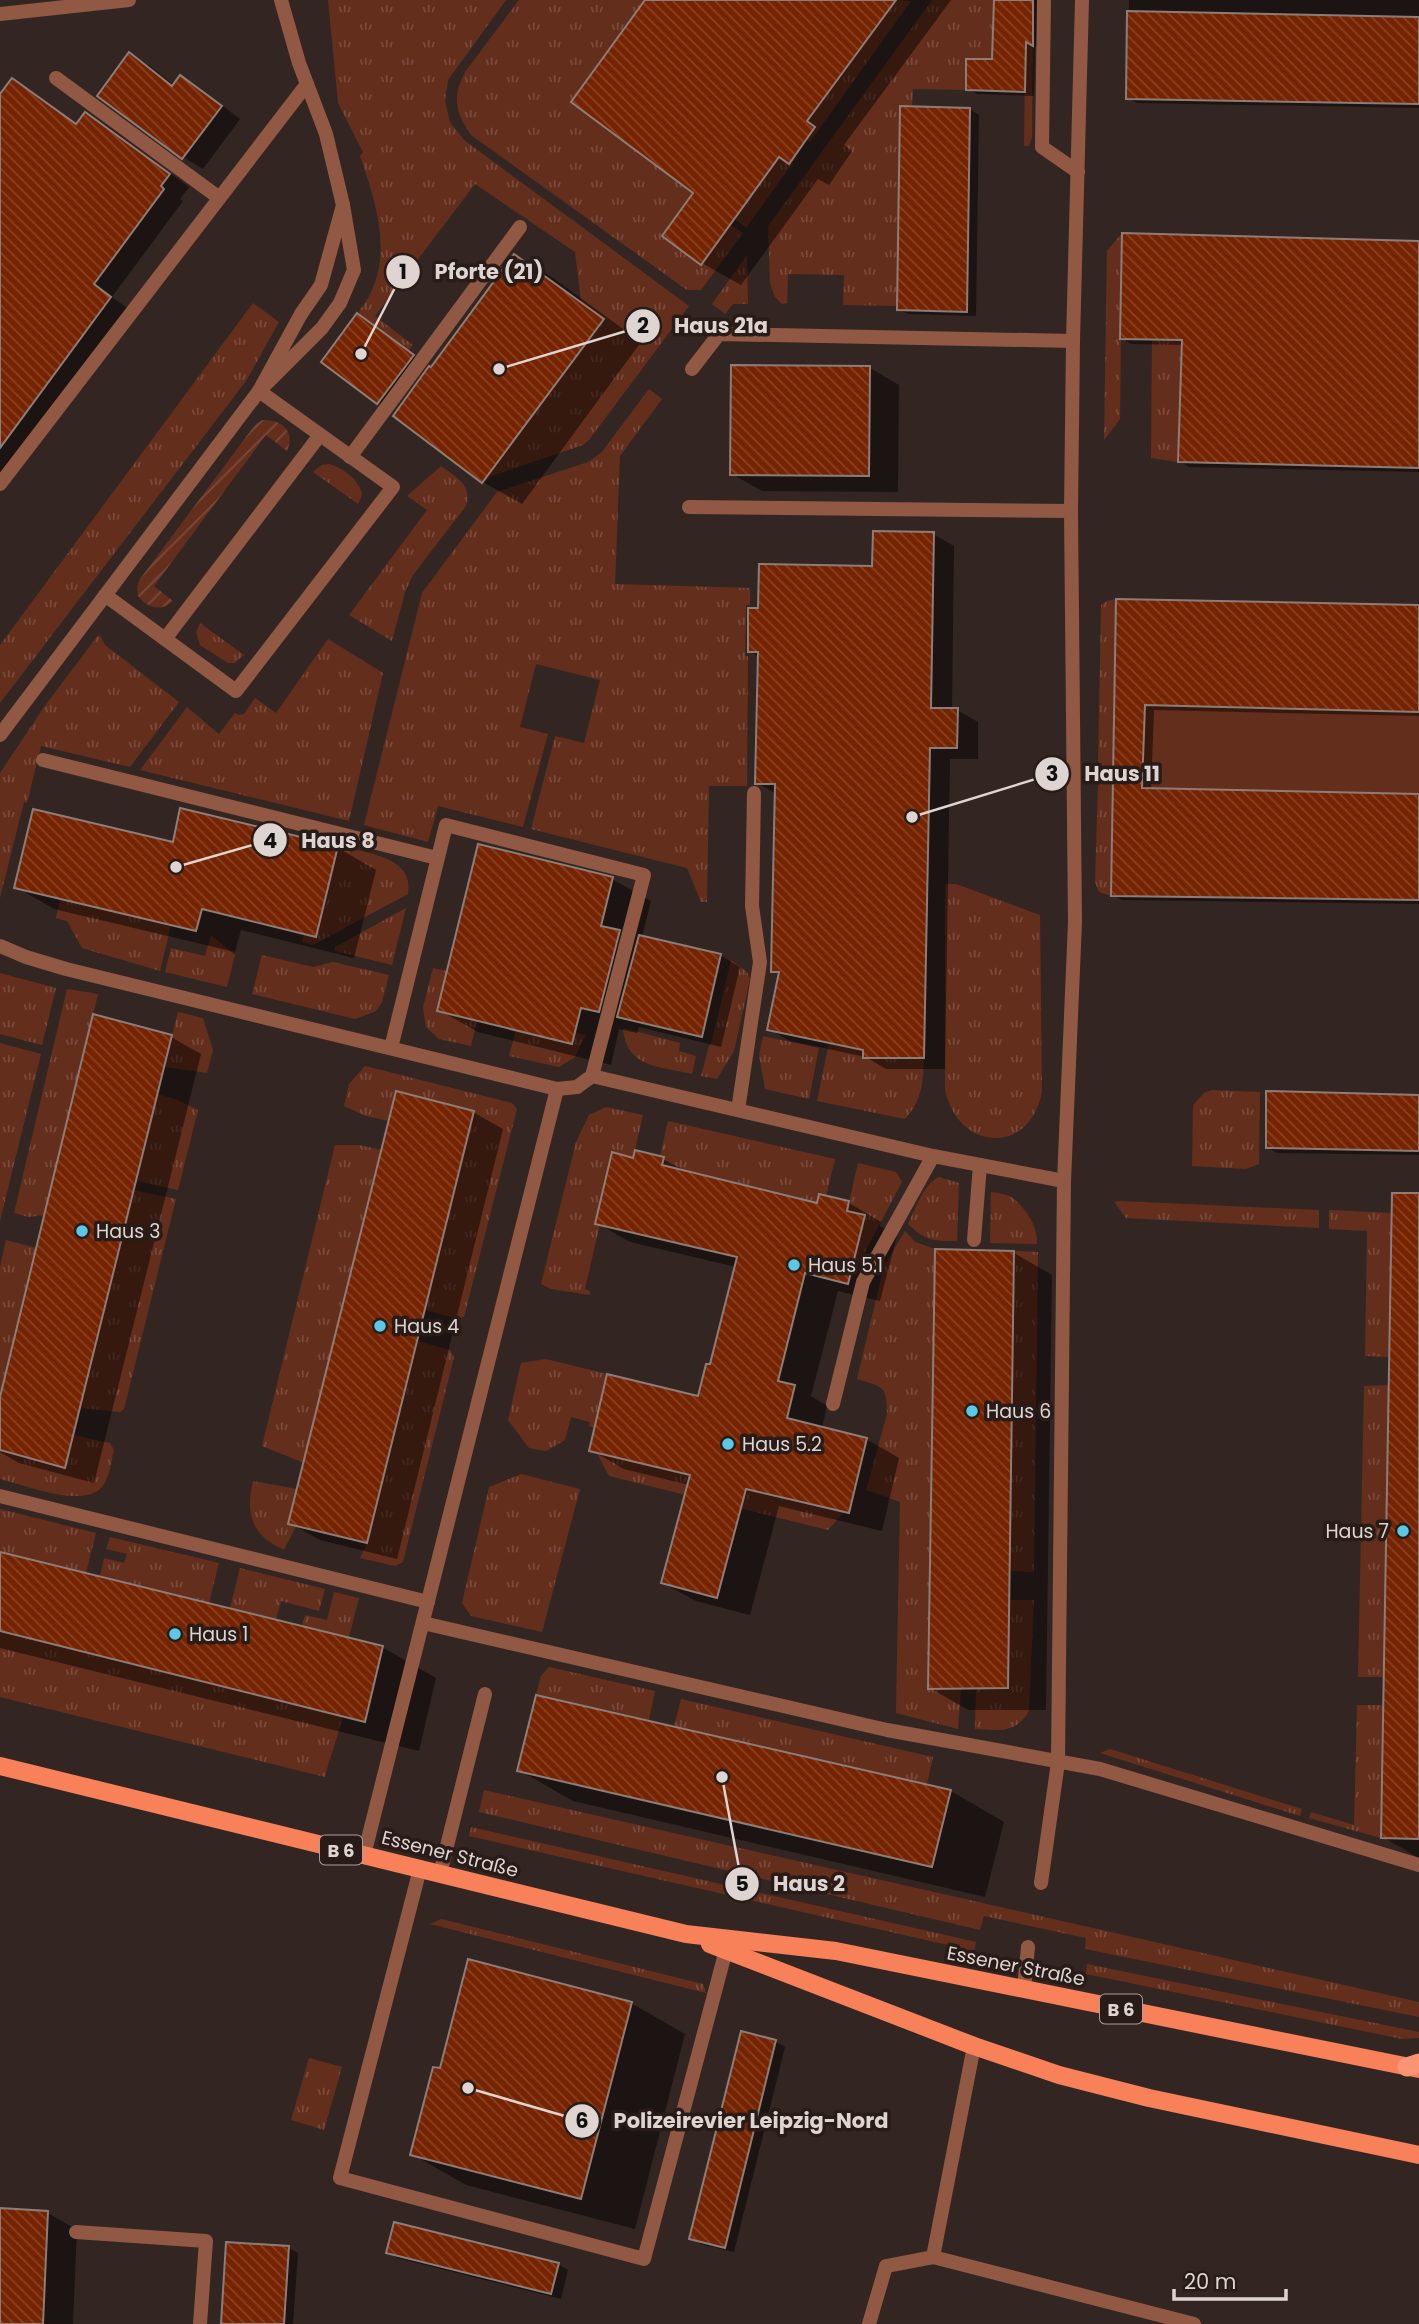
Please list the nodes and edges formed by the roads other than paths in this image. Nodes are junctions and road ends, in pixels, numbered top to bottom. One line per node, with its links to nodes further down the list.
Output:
1 (129, 0): 5 (street)
2 (281, 0): 7 (street)
3 (1044, 0): 8 (street)
4 (1083, 0): 8 (street)
5 (0, 14)
6 (56, 78): 9 (street)
7 (307, 84): 9 (street); 10 (street)
8 (1077, 172): 12 (street)
9 (218, 197): 17 (street)
10 (343, 205): 14 (street); 14 (street)
11 (520, 227): 16 (street)
12 (1073, 341): 13 (street); 19 (street)
13 (692, 369)
14 (259, 391): 15 (street); 20 (street)
15 (320, 435): 16 (street); 21 (street)
16 (350, 457): 21 (street)
17 (0, 484)
18 (689, 507): 19 (street)
19 (1071, 511): 33 (street)
20 (105, 595): 21 (street); 22 (street)
21 (165, 639)
22 (0, 735)
23 (43, 761): 25 (street)
24 (754, 793): 30 (street)
25 (437, 858): 27 (street); 28 (street)
26 (0, 946): 27 (street)
27 (391, 1048): 29 (street)
28 (592, 1076): 29 (street); 30 (street)
29 (557, 1089): 37 (street)
30 (738, 1110): 31 (street)
31 (933, 1156): 32 (street); 35 (street)
32 (980, 1165): 33 (street); 34 (street)
33 (1064, 1181): 40 (street)
34 (974, 1240)
35 (833, 1404)
36 (0, 1496): 37 (street)
37 (428, 1602): 38 (street)
38 (423, 1623): 40 (street); 42 (street)
39 (485, 1694): 45 (street)
40 (1058, 1762): 43 (street); 46 (street)
41 (0, 1766): 42 (main road, Essener Straße / B 6)
42 (364, 1855): 44 (main road, Essener Straße / B 6)
43 (1419, 1865)
44 (420, 1869): 45 (main road, Essener Straße / B 6); 49 (street)
45 (440, 1874): 47 (main road, Essener Straße / B 6)
46 (1041, 1883)
47 (686, 1934): 49 (main road, Essener Straße / B 6); 50 (main road, Essener Straße / B 6)
48 (1028, 1947): 50 (street)
49 (726, 1950): 51 (main road, Essener Straße / B 6)
50 (1024, 1989): 52 (main road, Essener Straße / B 6)
51 (974, 2046): 53 (main road, Essener Straße / B 6); 55 (street)
52 (1415, 2066)
53 (1419, 2155)
54 (76, 2232): 56 (street)
55 (933, 2257): 57 (street); 58 (street)
56 (200, 2324)
57 (869, 2324)
58 (1194, 2324)

